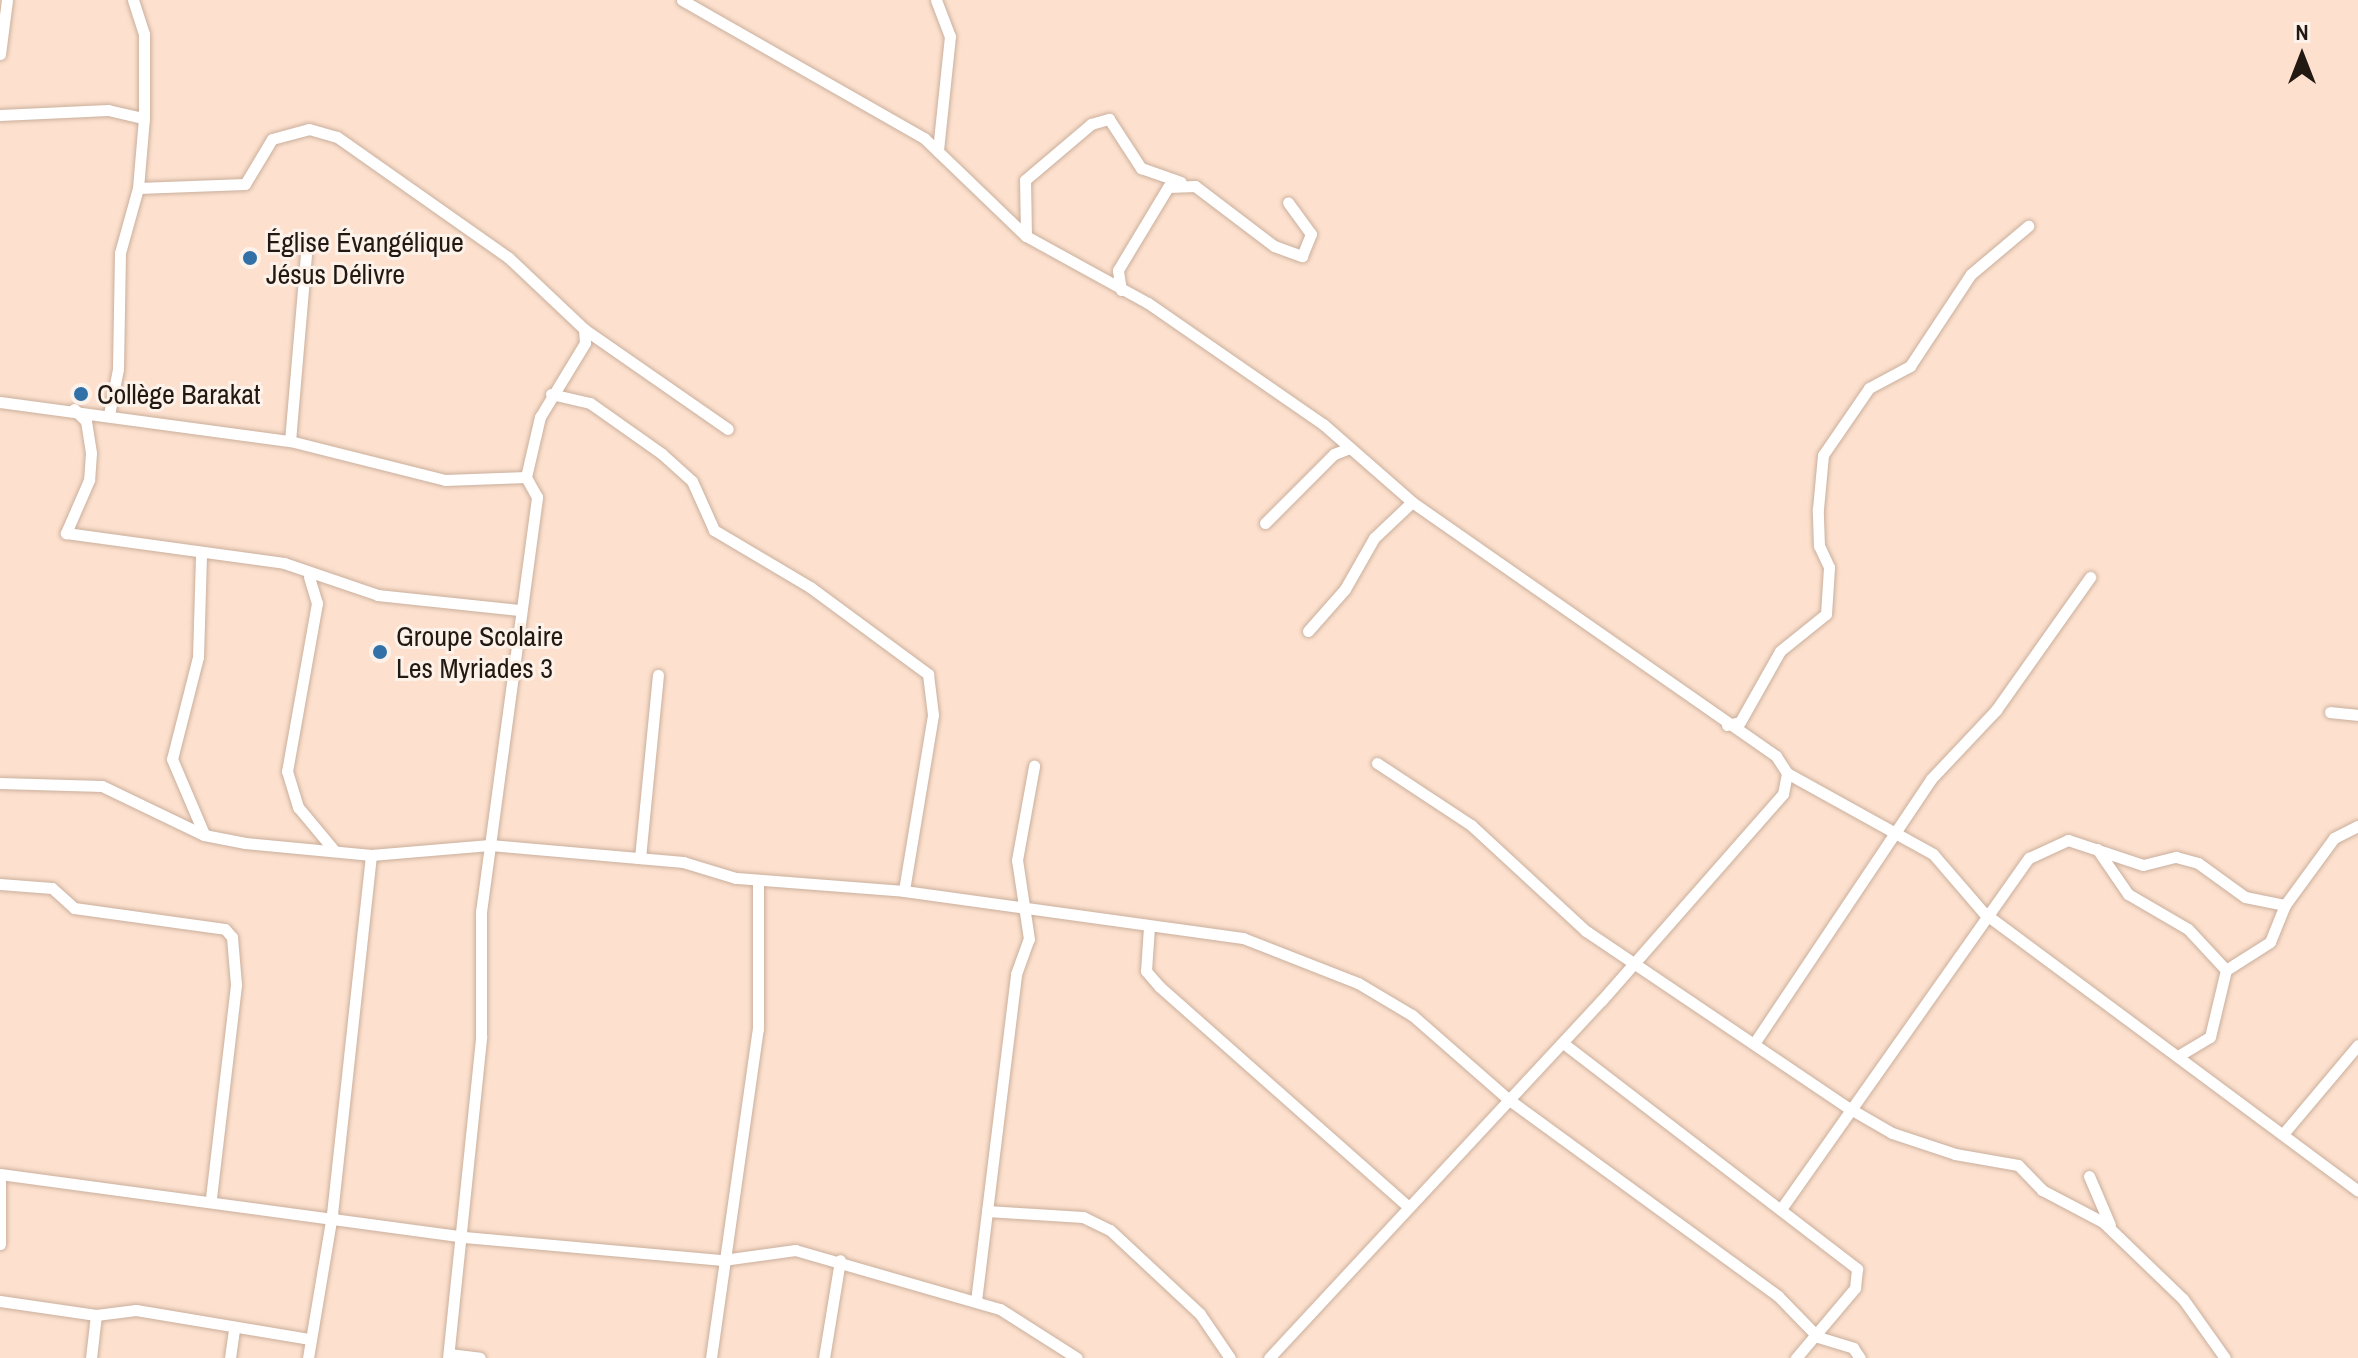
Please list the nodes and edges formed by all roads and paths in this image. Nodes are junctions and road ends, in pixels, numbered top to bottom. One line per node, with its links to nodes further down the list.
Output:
1 (7, 0): 5 (street)
2 (133, 0): 8 (street)
3 (682, 0): 9 (street)
4 (936, 0): 9 (street)
5 (1, 36): 6 (street)
6 (0, 54)
7 (0, 115): 8 (street)
8 (144, 118): 11 (street)
9 (939, 151): 14 (street)
10 (1195, 186): 12 (street); 14 (street); 16 (street)
11 (138, 188): 17 (street); 21 (street)
12 (1288, 202)
13 (2028, 226): 36 (street)
14 (1026, 236): 16 (street)
15 (306, 254): 23 (street)
16 (1121, 290): 24 (street)
17 (584, 329): 18 (street); 22 (street)
18 (551, 394): 25 (street); 51 (street)
19 (0, 402): 20 (street)
20 (74, 409): 21 (street); 28 (street)
21 (109, 415): 23 (street)
22 (728, 429)
23 (290, 441): 25 (street)
24 (1350, 448): 26 (street); 27 (street)
25 (526, 477): 31 (street)
26 (1412, 502): 32 (street); 36 (street)
27 (1265, 523)
28 (201, 556): 29 (street); 43 (street)
29 (309, 577): 31 (street); 45 (street)
30 (2090, 577): 42 (street)
31 (518, 610): 44 (street)
32 (1308, 631)
33 (658, 675): 48 (street)
34 (2330, 712): 35 (street)
35 (2358, 715)
36 (1727, 725): 39 (street)
37 (1377, 763): 56 (street)
38 (1034, 766): 53 (street)
39 (1787, 773): 42 (street); 56 (street)
40 (0, 783): 43 (street)
41 (2358, 826): 52 (street)
42 (1894, 834): 54 (street); 58 (street)
43 (204, 835): 45 (street)
44 (490, 845): 47 (street); 48 (street); 74 (street)
45 (333, 849): 47 (street)
46 (2097, 849): 52 (street); 54 (street); 57 (street)
47 (371, 855): 72 (street)
48 (640, 858): 49 (street)
49 (758, 881): 51 (street); 76 (street)
50 (0, 884): 68 (street)
51 (904, 891): 53 (street)
52 (2285, 905): 57 (street)
53 (1026, 912): 55 (street); 71 (street)
54 (1984, 913): 61 (street); 63 (street)
55 (1149, 927): 62 (street); 69 (street)
56 (1635, 963): 58 (street); 59 (street)
57 (2226, 970): 61 (street)
58 (1755, 1042): 63 (street)
59 (1563, 1043): 62 (street); 70 (street)
60 (2358, 1045): 64 (street)
61 (2178, 1056): 64 (street)
62 (1508, 1099): 69 (street); 82 (street)
63 (1847, 1107): 70 (street); 73 (street)
64 (2283, 1134): 67 (street)
65 (0, 1174): 68 (street); 75 (street)
66 (2089, 1176): 73 (street)
67 (2358, 1191)
68 (211, 1198): 72 (street)
69 (1405, 1204): 93 (street)
70 (1781, 1209): 82 (street)
71 (987, 1211): 79 (street); 92 (street)
72 (332, 1214): 74 (street); 83 (street)
73 (2114, 1233): 96 (street)
74 (464, 1237): 76 (street); 84 (street)
75 (0, 1244)
76 (723, 1260): 77 (street); 89 (street)
77 (840, 1260): 79 (street); 90 (street)
78 (0, 1301): 80 (street)
79 (976, 1301): 91 (street)
80 (96, 1315): 81 (street); 85 (street)
81 (234, 1331): 83 (street); 86 (street)
82 (1818, 1337): 94 (street); 95 (street)
83 (309, 1339): 87 (street)
84 (448, 1356): 88 (street)
85 (91, 1358)
86 (230, 1358)
87 (308, 1358)
88 (480, 1358)
89 (711, 1358)
90 (824, 1358)
91 (1077, 1358)
92 (1230, 1358)
93 (1269, 1358)
94 (1796, 1358)
95 (1860, 1358)
96 (2225, 1358)

